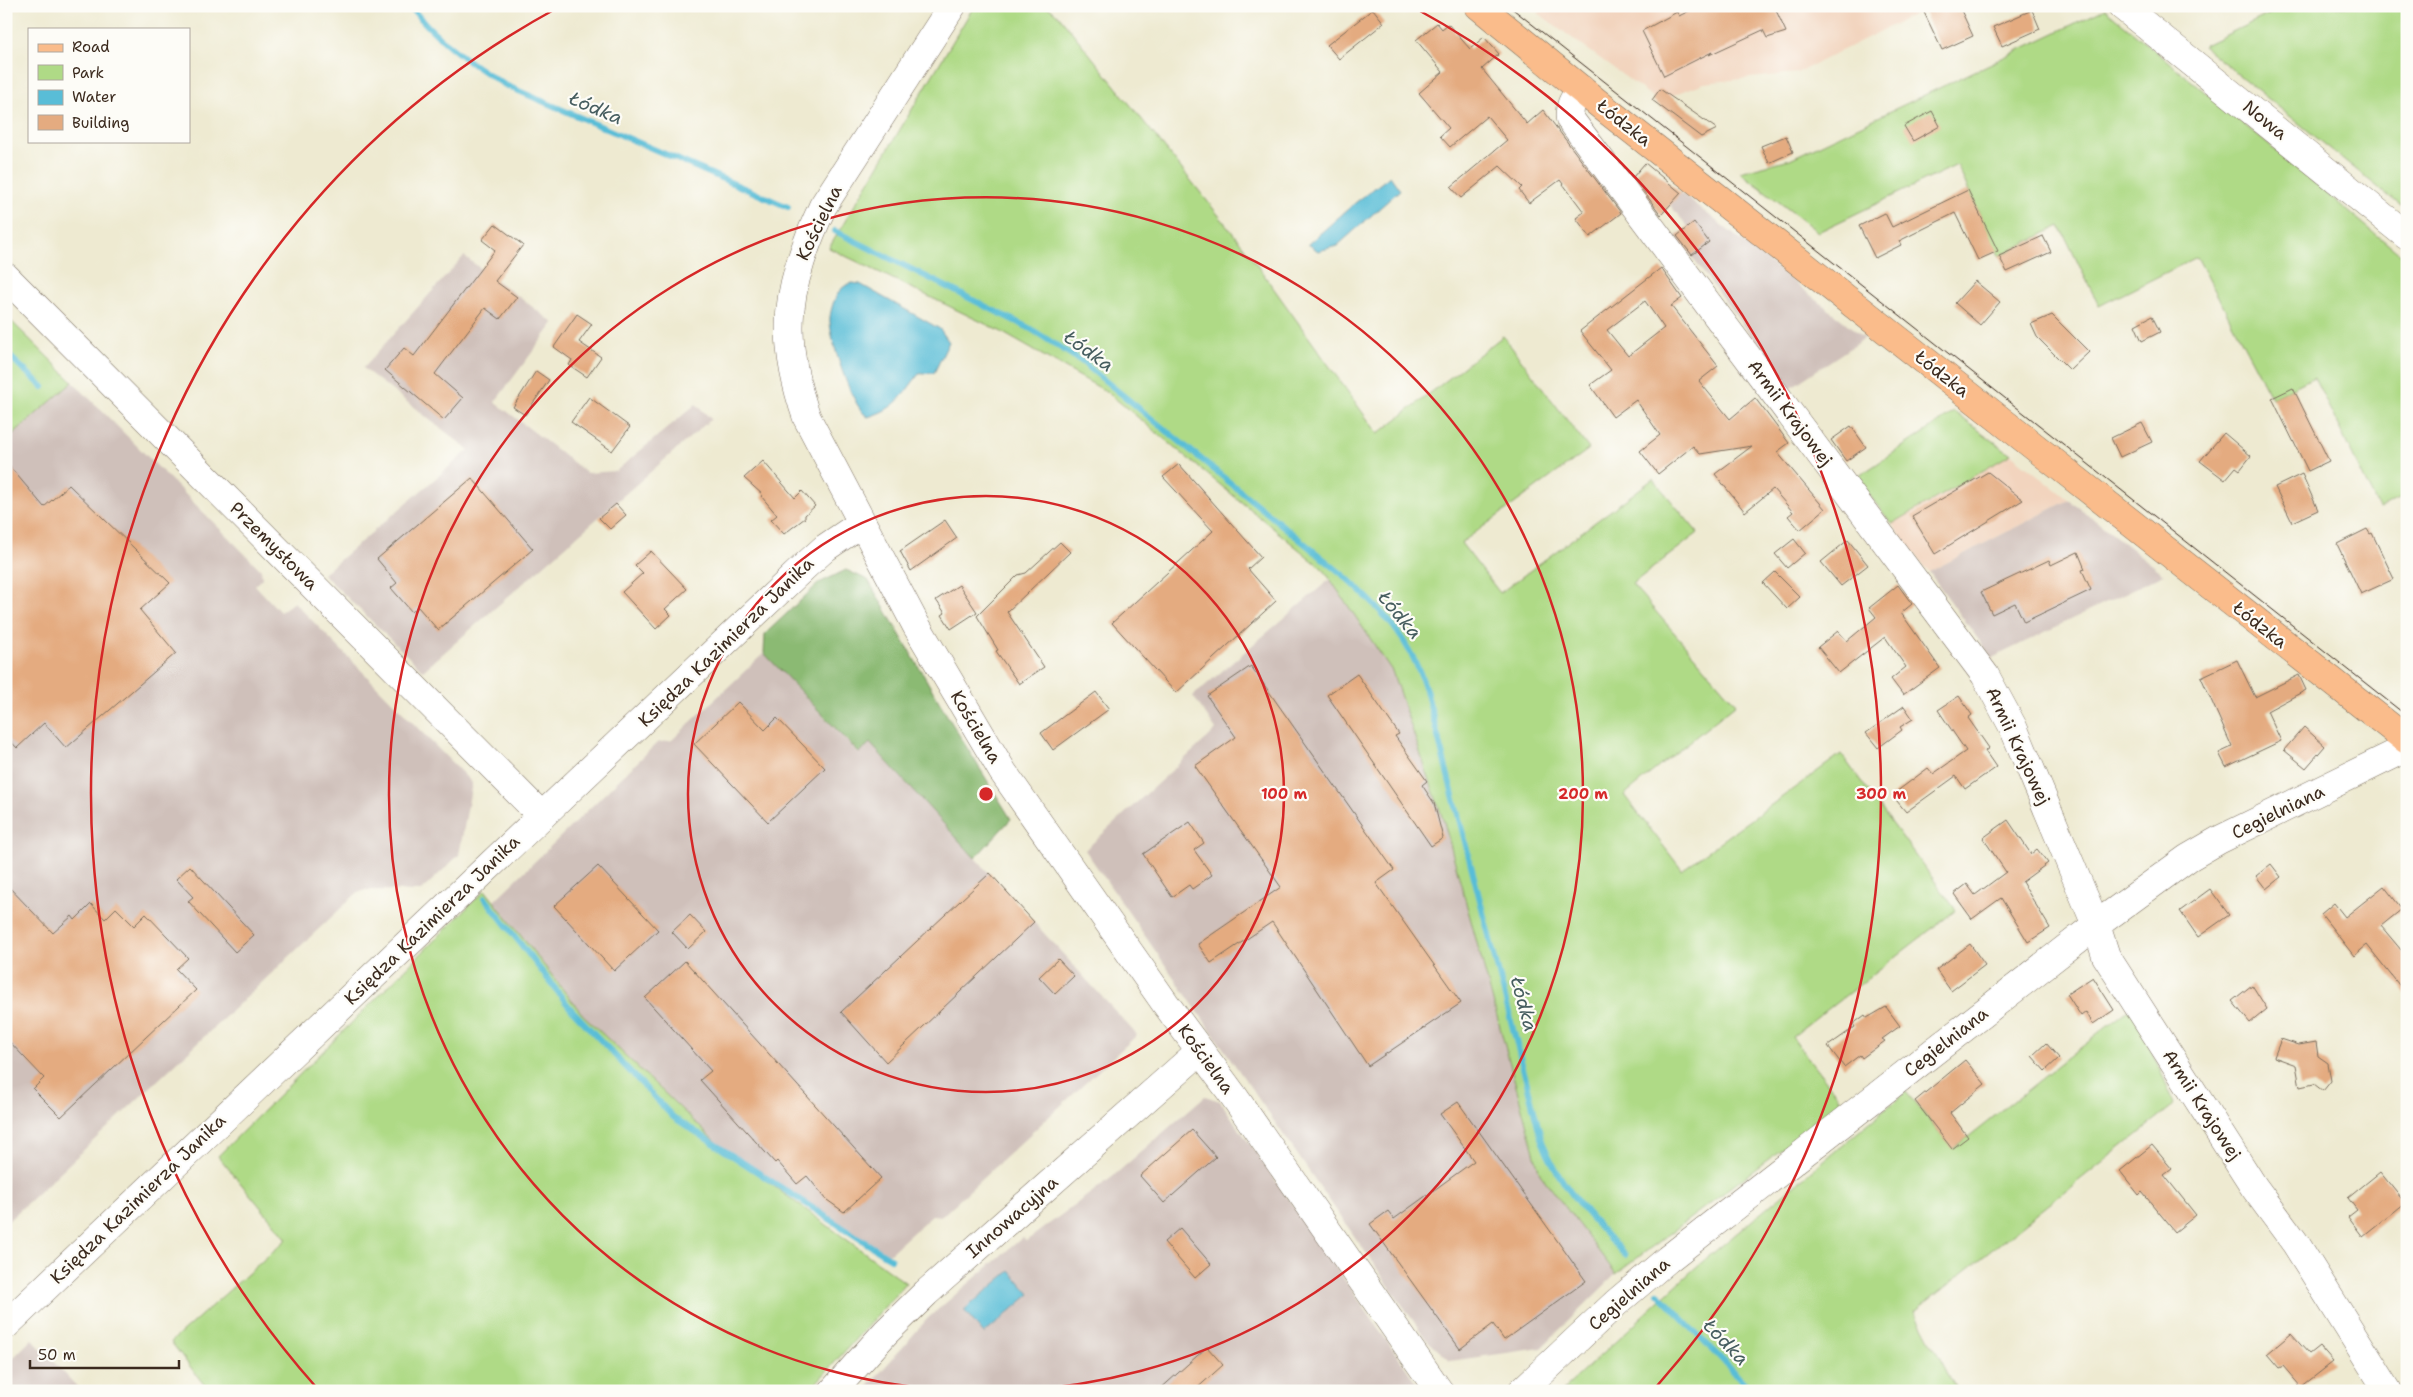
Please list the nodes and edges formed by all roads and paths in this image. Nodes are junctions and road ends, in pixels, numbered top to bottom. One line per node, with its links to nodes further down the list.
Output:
1 (952, 6): 7 (street, Kościelna)
2 (1479, 6): 4 (main road, Łódzka)
3 (2122, 6): 5 (street, Nowa)
4 (1581, 89): 8 (main road, Łódzka); 11 (street, Armii Krajowej)
5 (2407, 236)
6 (6, 277): 10 (street, Przemysłowa)
7 (862, 522): 10 (street, Księdza Kazimierza Janika); 12 (street, Kościelna)
8 (2407, 740)
9 (2407, 748): 11 (street, Cegielniana)
10 (542, 816): 13 (street, Księdza Kazimierza Janika)
11 (2096, 925): 16 (street, Cegielniana); 17 (street, Armii Krajowej)
12 (1200, 1051): 14 (street, Innowacyjna); 15 (street, Kościelna)
13 (6, 1325)
14 (833, 1391)
15 (1439, 1391)
16 (1522, 1391)
17 (2388, 1391)

